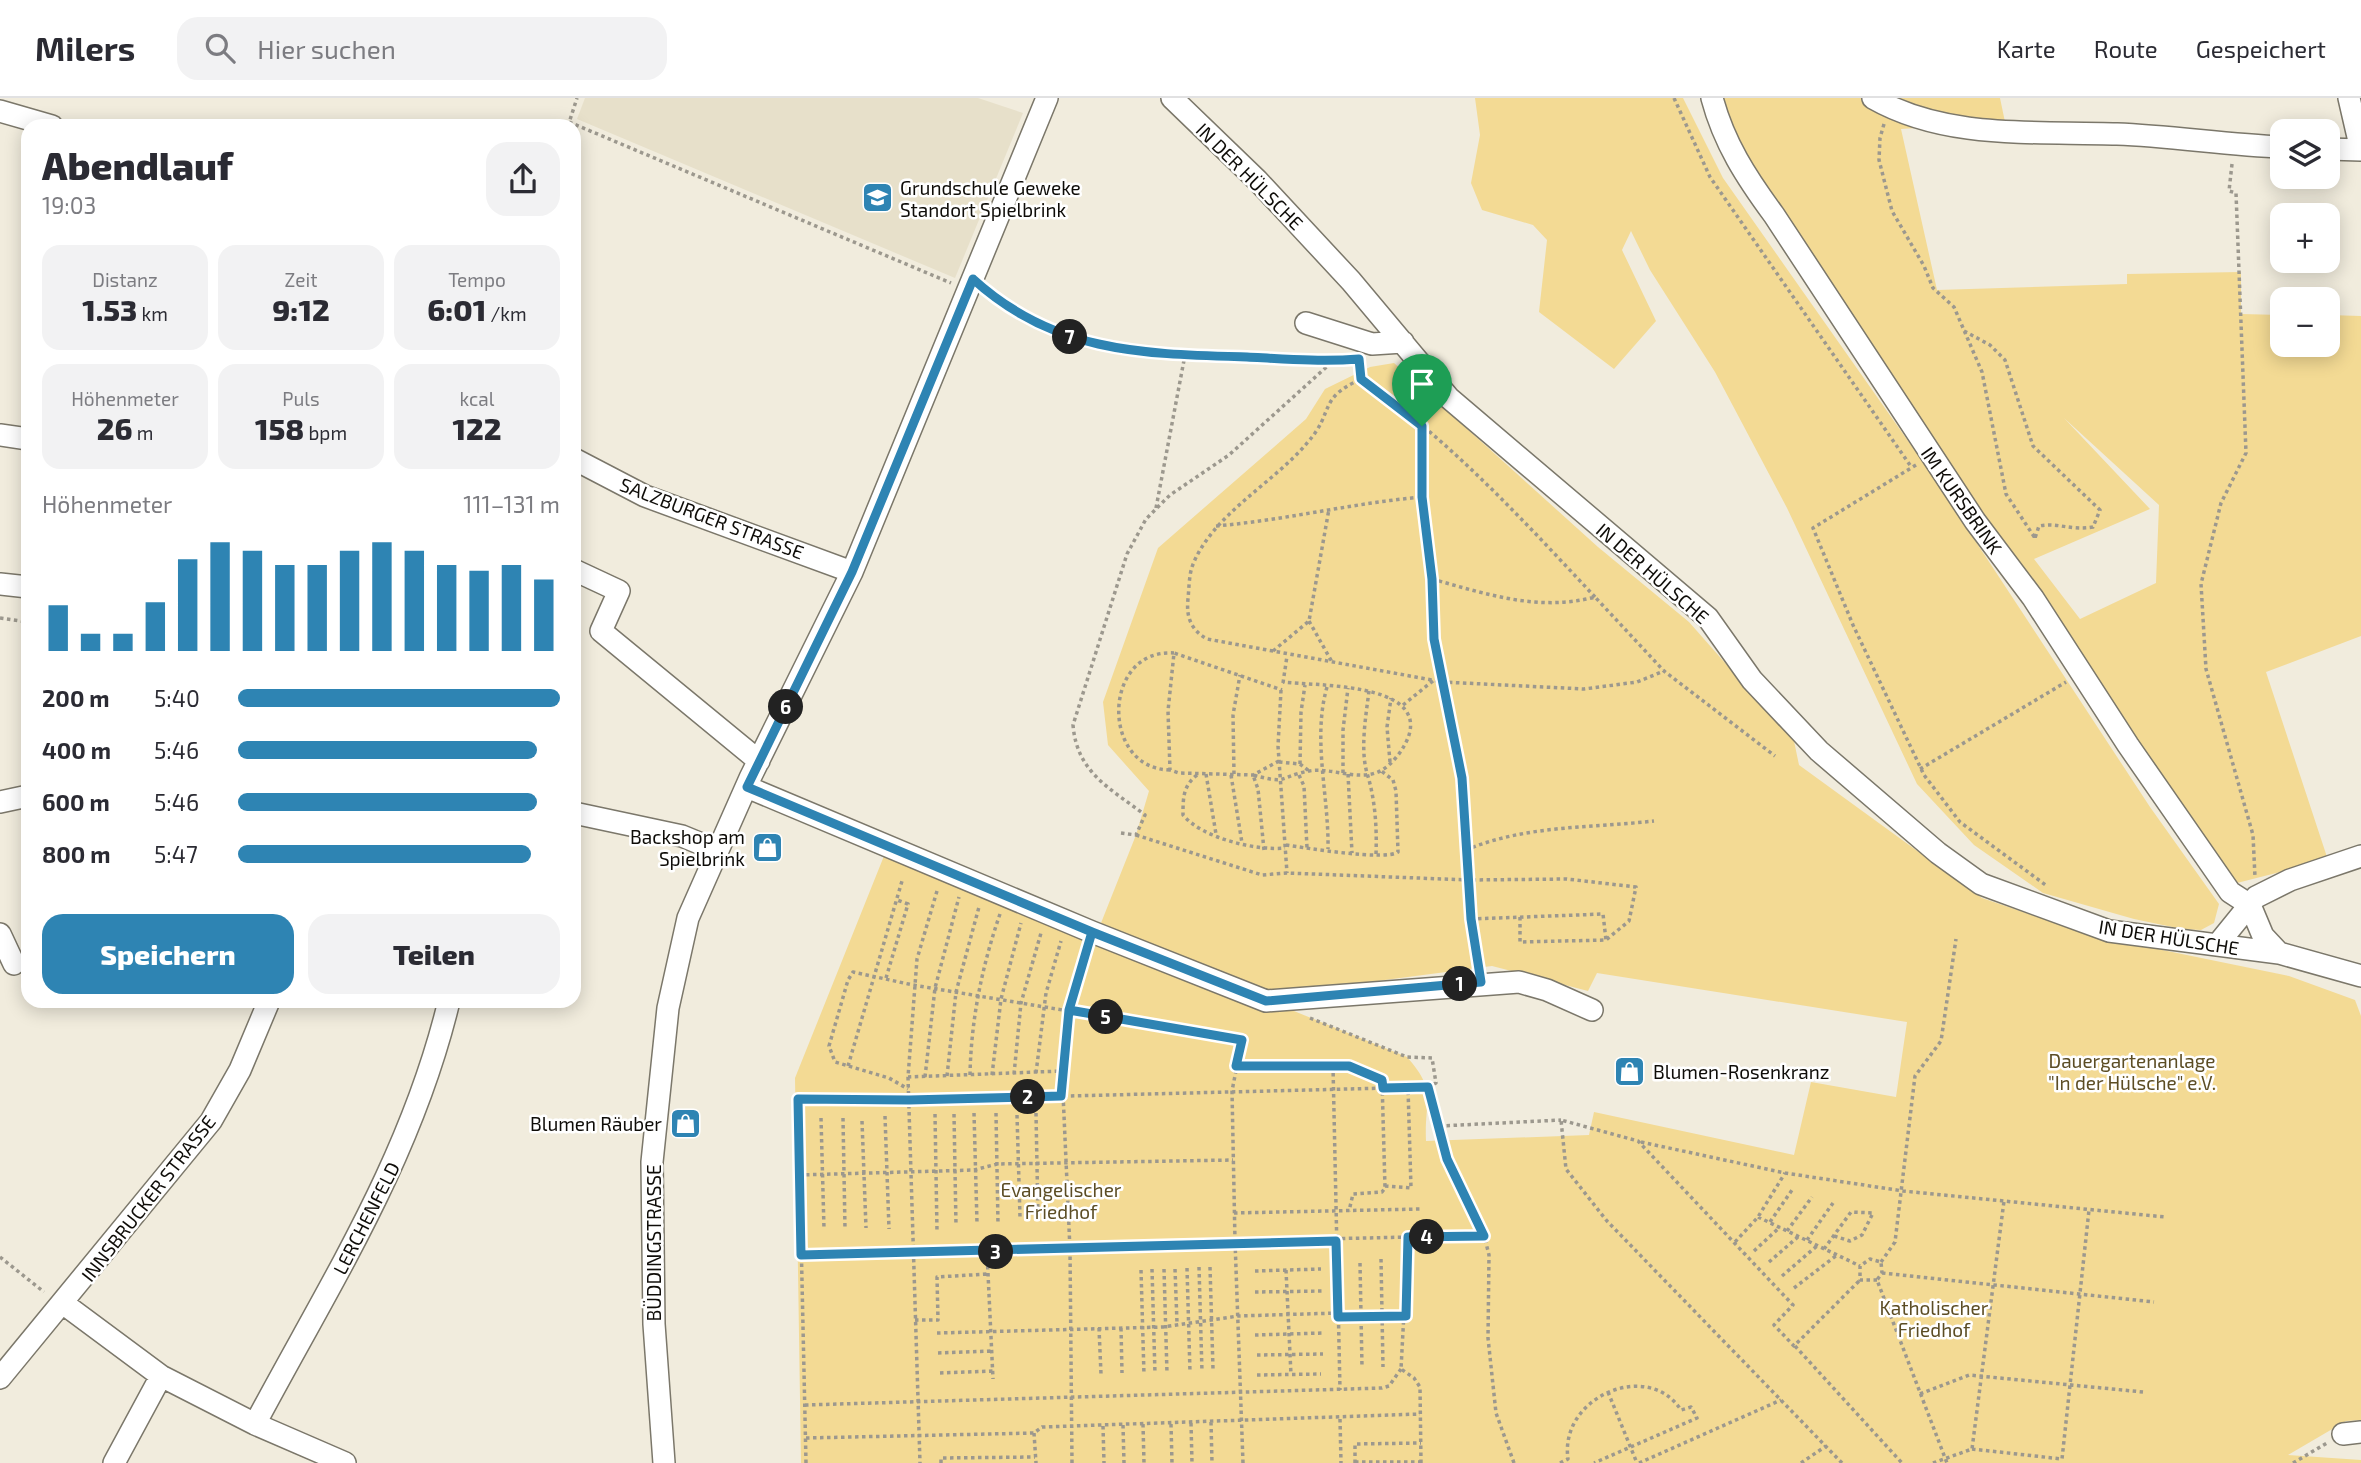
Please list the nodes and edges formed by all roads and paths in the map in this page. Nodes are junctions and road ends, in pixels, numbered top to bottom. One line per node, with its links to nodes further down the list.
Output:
1 (577, 98): 10 (path)
2 (1047, 98): 16 (street, BÜDDINGSTRASSE)
3 (1172, 98): 19 (street, IN DER HÜLSCHE)
4 (1674, 98): 29 (path)
5 (1712, 98): 27 (street, IM KURSBRINK)
6 (2349, 98): 15 (street)
7 (1882, 104): 12 (street); 18 (path)
8 (0, 111): 9 (street)
9 (28, 119)
10 (570, 119)
11 (581, 129): 16 (path)
12 (2233, 144): 13 (street); 103 (path)
13 (2270, 146)
14 (2340, 149): 15 (street)
15 (2361, 150)
16 (971, 284): 21 (path); 34 (street, BÜDDINGSTRASSE)
17 (1307, 323): 20 (street)
18 (1964, 331): 18 (path)
19 (1403, 342): 20 (street); 115 (street, IN DER HÜLSCHE)
20 (1366, 352): 22 (path); 23 (path)
21 (1185, 355): 22 (path); 31 (path)
22 (1332, 362): 31 (path)
23 (1361, 379): 24 (path); 33 (path)
24 (1422, 426): 30 (path); 39 (path)
25 (0, 435): 26 (street)
26 (21, 438)
27 (1931, 456): 29 (path); 48 (street, IM KURSBRINK)
28 (581, 463): 34 (street, SALZBURGER STRASSE)
29 (1912, 468): 65 (path)
30 (1422, 497): 32 (path); 36 (path)
31 (1156, 509): 84 (path)
32 (1329, 509): 33 (path); 42 (path)
33 (1214, 527): 43 (path)
34 (852, 572): 61 (street, BÜDDINGSTRASSE)
35 (581, 573): 61 (street)
36 (1432, 579): 39 (path); 52 (path)
37 (0, 584): 38 (street)
38 (21, 586)
39 (1595, 597): 47 (path)
40 (0, 618): 41 (path)
41 (21, 621)
42 (1309, 621): 43 (path); 46 (path)
43 (1273, 651): 45 (path)
44 (1174, 653): 49 (path); 66 (path); 66 (path)
45 (1287, 655): 46 (path); 51 (path)
46 (1332, 663): 50 (path)
47 (1664, 671): 52 (path); 60 (path)
48 (2081, 674): 65 (path); 103 (street, IM KURSBRINK)
49 (1240, 675): 56 (path); 74 (path)
50 (1434, 680): 52 (path); 59 (path)
51 (1283, 682): 53 (path); 56 (path)
52 (1443, 682): 92 (path)
53 (1305, 685): 54 (path); 64 (path)
54 (1327, 687): 55 (path); 69 (path)
55 (1349, 688): 57 (path); 73 (path)
56 (1282, 690): 62 (path)
57 (1369, 691): 58 (path); 70 (path)
58 (1391, 698): 59 (path); 63 (path)
59 (1403, 705): 63 (path)
60 (1775, 756)
61 (759, 761): 78 (street, BÜDDINGSTRASSE)
62 (1279, 761): 64 (path); 75 (path); 77 (path)
63 (1390, 762): 67 (path)
64 (1300, 764): 68 (path)
65 (1920, 769): 100 (path)
66 (1170, 770): 71 (path)
67 (1380, 770): 70 (path); 94 (path)
68 (1310, 771): 69 (path); 76 (path)
69 (1322, 772): 73 (path); 89 (path)
70 (1367, 773): 73 (path); 94 (path)
71 (1199, 774): 72 (path); 85 (path)
72 (1206, 774): 74 (path); 85 (path)
73 (1346, 774): 93 (path)
74 (1233, 775): 75 (path); 86 (path)
75 (1253, 775): 77 (path); 91 (path)
76 (1299, 775): 77 (path); 88 (path)
77 (1280, 783): 87 (path)
78 (747, 787): 90 (street, BÜDDINGSTRASSE); 110 (street)
79 (21, 798): 80 (street)
80 (0, 802)
81 (581, 814): 90 (street)
82 (1654, 821): 92 (path)
83 (1121, 833): 84 (path)
84 (1136, 835): 96 (path)
85 (1216, 835): 86 (path)
86 (1242, 843): 91 (path)
87 (1286, 847): 88 (path); 91 (path); 96 (path)
88 (1307, 848): 89 (path)
89 (1328, 849): 93 (path)
90 (716, 850): 336 (street, BÜDDINGSTRASSE)
91 (1264, 850)
92 (1466, 850): 97 (path)
93 (1352, 853): 94 (path)
94 (1376, 854)
95 (2361, 856): 103 (street)
96 (1287, 873): 97 (path)
97 (1469, 880): 107 (path); 114 (path)
98 (902, 881): 102 (path)
99 (937, 891): 122 (path)
100 (2056, 891)
101 (959, 897): 123 (path)
102 (897, 900): 118 (path); 120 (path)
103 (2253, 901): 115 (street); 116 (street, IN DER HÜLSCHE)
104 (979, 906): 124 (path)
105 (1000, 915): 125 (path)
106 (1520, 916): 107 (path); 114 (path); 114 (path)
107 (1471, 919): 121 (path)
108 (1021, 923): 126 (path)
109 (1041, 931): 127 (path)
110 (1092, 932): 121 (street); 131 (path)
111 (0, 934): 117 (street)
112 (1062, 939): 128 (path)
113 (1956, 939): 183 (path)
114 (1606, 940)
115 (2217, 945): 116 (street, IN DER HÜLSCHE)
116 (2279, 953): 119 (street, IN DER HÜLSCHE)
117 (14, 964)
118 (875, 976): 120 (path); 134 (path); 134 (path)
119 (2361, 976)
120 (886, 978): 122 (path)
121 (1481, 982): 132 (street)
122 (913, 985): 123 (path); 143 (path)
123 (935, 988): 124 (path); 144 (path)
124 (956, 992): 125 (path); 142 (path)
125 (978, 996): 126 (path); 139 (path)
126 (1001, 999): 127 (path); 141 (path)
127 (1021, 1003): 128 (path); 140 (path)
128 (1045, 1006): 131 (path); 138 (path)
129 (266, 1008): 251 (street, INNSBRUCKER STRASSE)
130 (447, 1008): 315 (street, LERCHENFELD)
131 (1069, 1010): 135 (path); 137 (path)
132 (1592, 1010)
133 (1305, 1016): 145 (path)
134 (848, 1066): 146 (path)
135 (1236, 1066): 136 (path); 150 (path)
136 (1334, 1066): 147 (path); 149 (path)
137 (1062, 1071): 138 (path); 151 (path)
138 (1036, 1073): 140 (path)
139 (970, 1074): 141 (path); 142 (path)
140 (1014, 1074): 141 (path)
141 (992, 1075)
142 (947, 1076): 144 (path)
143 (908, 1077): 144 (path); 146 (path)
144 (925, 1077)
145 (1428, 1087): 148 (path); 164 (path)
146 (908, 1088): 152 (path)
147 (1383, 1088): 148 (path); 149 (path); 181 (path)
148 (1408, 1088): 181 (path)
149 (1333, 1089): 150 (path); 189 (path)
150 (1232, 1091): 151 (path); 166 (path)
151 (1061, 1096): 152 (path); 168 (path)
152 (909, 1100): 174 (path); 180 (path)
153 (974, 1113): 171 (path)
154 (996, 1113): 169 (path)
155 (1036, 1113): 167 (path)
156 (935, 1114): 172 (path)
157 (954, 1114): 173 (path)
158 (1017, 1115): 170 (path)
159 (886, 1116): 176 (path)
160 (821, 1118): 178 (path)
161 (843, 1118): 179 (path)
162 (1561, 1120): 164 (path); 165 (path); 308 (path)
163 (862, 1121): 175 (path)
164 (1440, 1126): 207 (path)
165 (1638, 1141): 177 (path); 214 (path)
166 (1233, 1160): 168 (path); 191 (path)
167 (1037, 1163): 168 (path); 170 (path); 193 (path)
168 (1065, 1163): 217 (path)
169 (997, 1164): 170 (path); 171 (path); 198 (path)
170 (1017, 1164): 192 (path)
171 (974, 1170): 173 (path); 197 (path)
172 (936, 1171): 173 (path); 174 (path); 205 (path)
173 (956, 1171): 199 (path)
174 (911, 1172): 176 (path); 220 (path)
175 (865, 1173): 176 (path); 179 (path); 201 (path)
176 (888, 1173): 202 (path)
177 (1785, 1173): 183 (path); 194 (path)
178 (822, 1174): 179 (path); 180 (path); 203 (path)
179 (844, 1174): 204 (path)
180 (799, 1175): 221 (path)
181 (1385, 1186): 190 (path)
182 (1792, 1190): 196 (path)
183 (1903, 1191): 185 (path); 226 (path)
184 (1812, 1197): 206 (path)
185 (2004, 1200): 188 (path); 244 (path)
186 (1833, 1203): 211 (path)
187 (1420, 1209): 190 (path)
188 (2089, 1210): 195 (path); 249 (path)
189 (1335, 1211): 190 (path); 191 (path); 213 (path)
190 (1349, 1211)
191 (1234, 1213): 212 (path)
192 (1020, 1217)
193 (1038, 1217)
194 (1758, 1217): 196 (path); 214 (path)
195 (2165, 1217)
196 (1770, 1222): 200 (path)
197 (977, 1223)
198 (998, 1224)
199 (956, 1226)
200 (1780, 1227): 206 (path); 218 (path)
201 (866, 1228)
202 (889, 1228)
203 (824, 1229)
204 (845, 1229)
205 (937, 1231)
206 (1787, 1231): 208 (path)
207 (1484, 1236): 210 (path); 351 (path)
208 (1799, 1236): 211 (path); 225 (path)
209 (1834, 1236): 209 (path); 216 (path)
210 (1408, 1237): 213 (path); 257 (path)
211 (1807, 1240): 215 (path)
212 (1235, 1241): 213 (path); 217 (path); 254 (path)
213 (1336, 1241): 253 (path)
214 (1734, 1242): 274 (path)
215 (1818, 1245): 216 (path); 241 (path)
216 (1825, 1249): 222 (path)
217 (1070, 1250): 219 (path); 268 (path)
218 (1754, 1251)
219 (987, 1252): 220 (path); 240 (path)
220 (913, 1254): 221 (path); 259 (path)
221 (801, 1255): 309 (path)
222 (1837, 1255): 228 (path); 245 (path)
223 (0, 1257): 251 (path)
224 (1381, 1259): 256 (path)
225 (1769, 1262)
226 (1881, 1262): 228 (path); 239 (path)
227 (1360, 1263): 255 (path)
228 (1860, 1266): 242 (path)
229 (1210, 1267): 258 (path)
230 (1187, 1268): 260 (path)
231 (1199, 1268): 261 (path)
232 (1152, 1269): 265 (path)
233 (1164, 1269): 263 (path)
234 (1175, 1269): 262 (path)
235 (1321, 1269): 237 (path)
236 (1141, 1270): 264 (path)
237 (1286, 1270): 238 (path); 248 (path)
238 (1255, 1271)
239 (1882, 1273): 243 (path); 244 (path)
240 (988, 1274): 259 (path); 269 (path)
241 (1782, 1276)
242 (1860, 1280): 243 (path); 274 (path)
243 (1877, 1280): 305 (path)
244 (1994, 1285): 249 (path); 296 (path)
245 (1794, 1288)
246 (1255, 1292): 248 (path)
247 (1322, 1292): 248 (path)
248 (1287, 1293): 252 (path)
249 (2079, 1294): 250 (path); 300 (path)
250 (2154, 1302)
251 (64, 1304): 297 (street); 298 (street, INNSBRUCKER STRASSE)
252 (1287, 1314): 253 (path); 254 (path); 272 (path)
253 (1338, 1315): 255 (path); 301 (path)
254 (1238, 1316): 258 (path); 302 (path)
255 (1360, 1316): 256 (path); 280 (path)
256 (1383, 1316): 257 (path); 281 (path)
257 (1406, 1316): 283 (path)
258 (1212, 1319): 261 (path); 282 (path)
259 (915, 1320): 307 (path)
260 (1189, 1322): 261 (path); 262 (path); 285 (path)
261 (1200, 1322): 286 (path)
262 (1177, 1323): 263 (path)
263 (1165, 1326): 265 (path); 289 (path)
264 (1141, 1327): 265 (path); 267 (path); 293 (path)
265 (1154, 1327): 291 (path)
266 (1099, 1328): 267 (path); 268 (path); 290 (path)
267 (1121, 1328): 288 (path)
268 (1071, 1329): 269 (path); 306 (path)
269 (991, 1331): 270 (path); 275 (path)
270 (937, 1333)
271 (1323, 1333): 272 (path)
272 (1289, 1334): 273 (path); 277 (path)
273 (1255, 1335)
274 (1794, 1346): 357 (path)
275 (992, 1351): 276 (path); 284 (path)
276 (938, 1353)
277 (1289, 1354): 278 (path); 279 (path); 295 (path)
278 (1323, 1354)
279 (1258, 1355)
280 (1362, 1367)
281 (1383, 1367)
282 (1213, 1369)
283 (1401, 1369): 301 (path); 310 (path)
284 (993, 1371): 287 (path); 299 (path)
285 (1190, 1372)
286 (1202, 1372)
287 (940, 1373)
288 (1122, 1373)
289 (1167, 1373)
290 (1101, 1374)
291 (1155, 1374)
292 (1321, 1374): 295 (path)
293 (1144, 1375)
294 (1257, 1375): 295 (path)
295 (1291, 1375)
296 (1982, 1375): 300 (path); 305 (path); 328 (path)
297 (161, 1376): 315 (street); 334 (street)
298 (0, 1378)
299 (993, 1380)
300 (2068, 1384): 304 (path); 328 (path)
301 (1340, 1390): 302 (path)
302 (1241, 1392): 306 (path); 312 (path)
303 (1608, 1392): 326 (path); 326 (path); 352 (path)
304 (2143, 1392)
305 (1920, 1394): 331 (path)
306 (1072, 1397): 307 (path); 319 (path)
307 (916, 1400): 309 (path); 323 (path)
308 (1782, 1400): 327 (path); 354 (path)
309 (805, 1405): 324 (path)
310 (1420, 1414): 311 (path); 325 (path)
311 (1340, 1419): 312 (path); 350 (path)
312 (1242, 1422): 314 (path); 349 (path)
313 (1191, 1423): 314 (path); 317 (path); 347 (path)
314 (1211, 1423): 348 (path)
315 (255, 1424): 335 (street)
316 (1143, 1424): 317 (path); 318 (path); 345 (path)
317 (1171, 1424): 346 (path)
318 (1123, 1425): 320 (path); 344 (path)
319 (1072, 1426): 320 (path); 321 (path); 342 (path)
320 (1103, 1426): 343 (path)
321 (1034, 1433): 323 (path); 330 (path)
322 (2352, 1433): 359 (path)
323 (918, 1435): 324 (path); 338 (path)
324 (806, 1438): 337 (path)
325 (1421, 1443): 332 (path); 333 (path)
326 (1630, 1446): 353 (path); 354 (path)
327 (1825, 1446): 355 (path); 356 (path)
328 (1972, 1449): 331 (path)
329 (1023, 1457): 330 (path); 339 (path); 340 (path)
330 (1035, 1457): 341 (path)
331 (1946, 1461): 358 (path)
332 (1355, 1462): 333 (path)
333 (1421, 1462)
334 (114, 1463)
335 (345, 1463)
336 (664, 1463)
337 (806, 1463)
338 (919, 1463)
339 (941, 1463)
340 (1023, 1463)
341 (1035, 1463)
342 (1072, 1463)
343 (1104, 1463)
344 (1124, 1463)
345 (1144, 1463)
346 (1172, 1463)
347 (1192, 1463)
348 (1212, 1463)
349 (1243, 1463)
350 (1342, 1463)
351 (1514, 1463)
352 (1560, 1463)
353 (1594, 1463)
354 (1638, 1463)
355 (1801, 1463)
356 (1842, 1463)
357 (1902, 1463)
358 (1933, 1463)
359 (2293, 1463)

